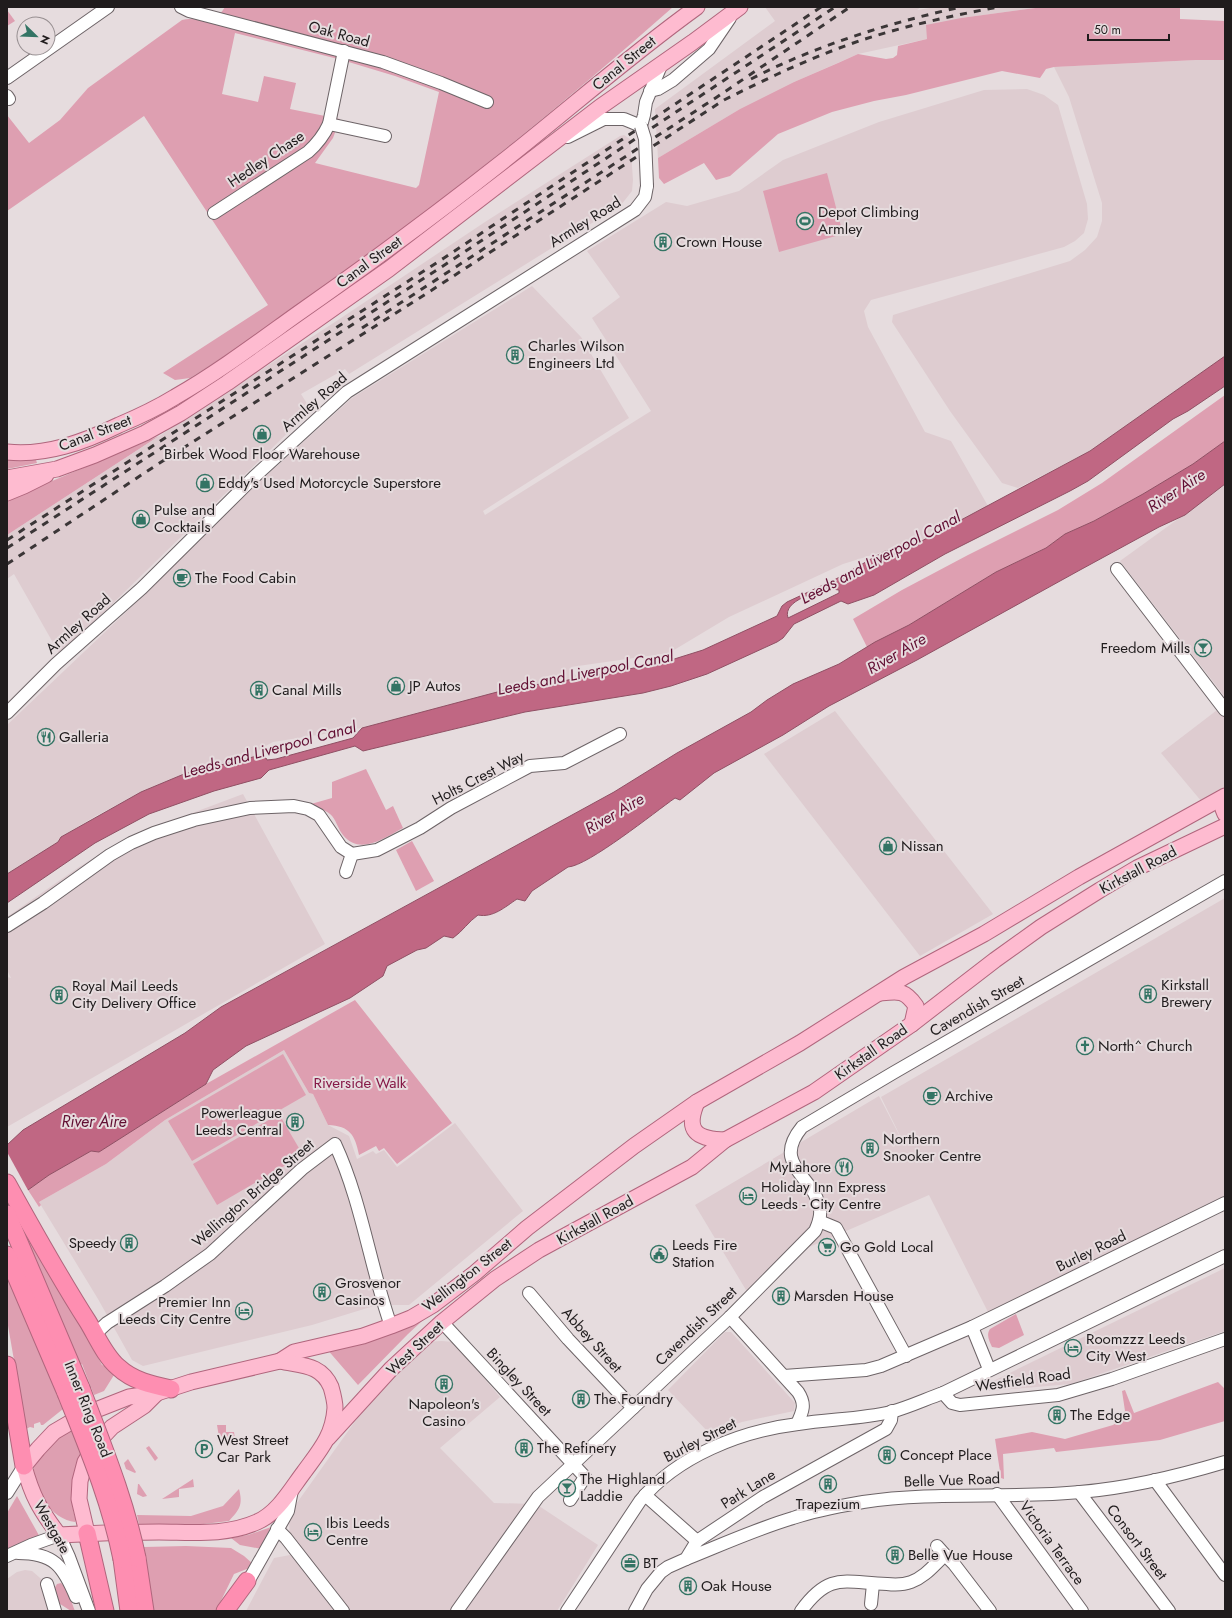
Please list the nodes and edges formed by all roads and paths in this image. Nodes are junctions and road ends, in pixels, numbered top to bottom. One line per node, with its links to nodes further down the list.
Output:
1 (108, 7): 7 (street)
2 (181, 7): 5 (street, Oak Road)
3 (697, 7): 15 (main road, Canal Street)
4 (735, 9): 6 (main road, Canal Street); 8 (street)
5 (344, 51): 9 (street, Oak Road); 10 (street, Hedley Chase)
6 (663, 62): 8 (street, Armley Road); 13 (main road, Canal Street)
7 (7, 78)
8 (650, 91): 11 (street, Armley Road)
9 (487, 102)
10 (329, 124): 12 (street); 14 (street, Hedley Chase)
11 (641, 126): 13 (street); 21 (street, Armley Road, bridge)
12 (385, 136)
13 (542, 150): 16 (main road, Canal Street)
14 (214, 213)
15 (7, 452)
16 (57, 469): 17 (main road, Canal Street); 18 (main road)
17 (7, 478)
18 (7, 493)
19 (1117, 569): 20 (street)
20 (1225, 710)
21 (7, 713)
22 (620, 734): 27 (street, Holts Crest Way)
23 (1225, 796): 31 (main road, Kirkstall Road)
24 (1225, 800): 25 (main road)
25 (1225, 814)
26 (1225, 826): 32 (main road, Kirkstall Road)
27 (352, 854): 28 (street); 30 (street)
28 (346, 872)
29 (1225, 881): 39 (street, Cavendish Street)
30 (7, 926)
31 (880, 993): 32 (main road); 33 (main road, Kirkstall Road)
32 (912, 1024): 34 (main road, Kirkstall Road)
33 (697, 1102): 34 (main road); 38 (main road, Kirkstall Road)
34 (725, 1140): 42 (main road, Kirkstall Road)
35 (7, 1183): 37 (highway)
36 (1225, 1204): 47 (street, Burley Road)
37 (12, 1213): 48 (highway); 55 (highway, Inner Ring Road)
38 (538, 1220): 46 (main road, Wellington Street)
39 (819, 1221): 44 (street, Cavendish Street); 50 (street)
40 (7, 1255): 55 (highway, Inner Ring Road)
41 (1225, 1256): 53 (street)
42 (511, 1269): 45 (main road, West Street)
43 (528, 1293): 58 (street, Abbey Street)
44 (730, 1317): 54 (street); 58 (street, Cavendish Street)
45 (442, 1322): 61 (main road, West Street); 63 (street, Bingley Street)
46 (391, 1326): 48 (street, Wellington Bridge Street); 51 (main road, Wellington Street)
47 (972, 1328): 50 (street, Burley Road); 53 (street)
48 (95, 1334): 56 (highway)
49 (1225, 1339): 57 (street, Westfield Road)
50 (906, 1356): 54 (street, Burley Road)
51 (280, 1361): 56 (main road); 61 (main road)
52 (7, 1365): 64 (highway)
53 (989, 1369): 57 (street)
54 (784, 1376): 60 (street)
55 (73, 1390): 79 (highway, Inner Ring Road, bridge)
56 (164, 1391): 64 (main road); 73 (main road)
57 (943, 1393): 59 (street)
58 (633, 1408): 63 (street, Cavendish Street)
59 (892, 1412): 60 (street, Burley Street); 75 (street, Park Lane)
60 (797, 1424): 70 (street, Burley Street)
61 (328, 1438): 66 (main road)
62 (1225, 1462): 65 (street, Belle Vue Road)
63 (573, 1464): 71 (street, Bingley Street); 95 (street, Cavendish Street)
64 (24, 1466): 68 (street); 74 (main road, Westgate)
65 (1155, 1480): 67 (street, Belle Vue Road); 81 (street)
66 (292, 1488): 72 (street); 73 (main road)
67 (1079, 1492): 69 (street, Belle Vue Road); 101 (street, Consort Street)
68 (7, 1493)
69 (997, 1494): 80 (street, Belle Vue Road); 100 (street, Victoria Terrace)
70 (645, 1495): 75 (street); 96 (street, Burley Street)
71 (570, 1500)
72 (277, 1530): 82 (street); 94 (street)
73 (87, 1533): 74 (main road); 89 (highway)
74 (59, 1535): 77 (street); 88 (street, Westgate)
75 (697, 1541): 80 (street, Park Lane)
76 (936, 1546): 78 (street)
77 (10, 1555): 87 (street)
78 (945, 1555): 84 (street); 99 (street)
79 (130, 1558): 90 (highway, Inner Ring Road); 91 (highway, Inner Ring Road)
80 (686, 1560): 97 (street)
81 (1225, 1575)
82 (247, 1581): 92 (highway); 93 (street)
83 (47, 1584): 86 (street)
84 (873, 1584): 85 (street); 98 (street)
85 (871, 1604)
86 (55, 1611)
87 (82, 1611)
88 (89, 1611)
89 (105, 1611)
90 (129, 1611)
91 (145, 1611)
92 (225, 1611)
93 (234, 1611)
94 (343, 1611)
95 (457, 1611)
96 (567, 1611)
97 (635, 1611)
98 (801, 1611)
99 (990, 1611)
100 (1082, 1611)
101 (1169, 1611)

